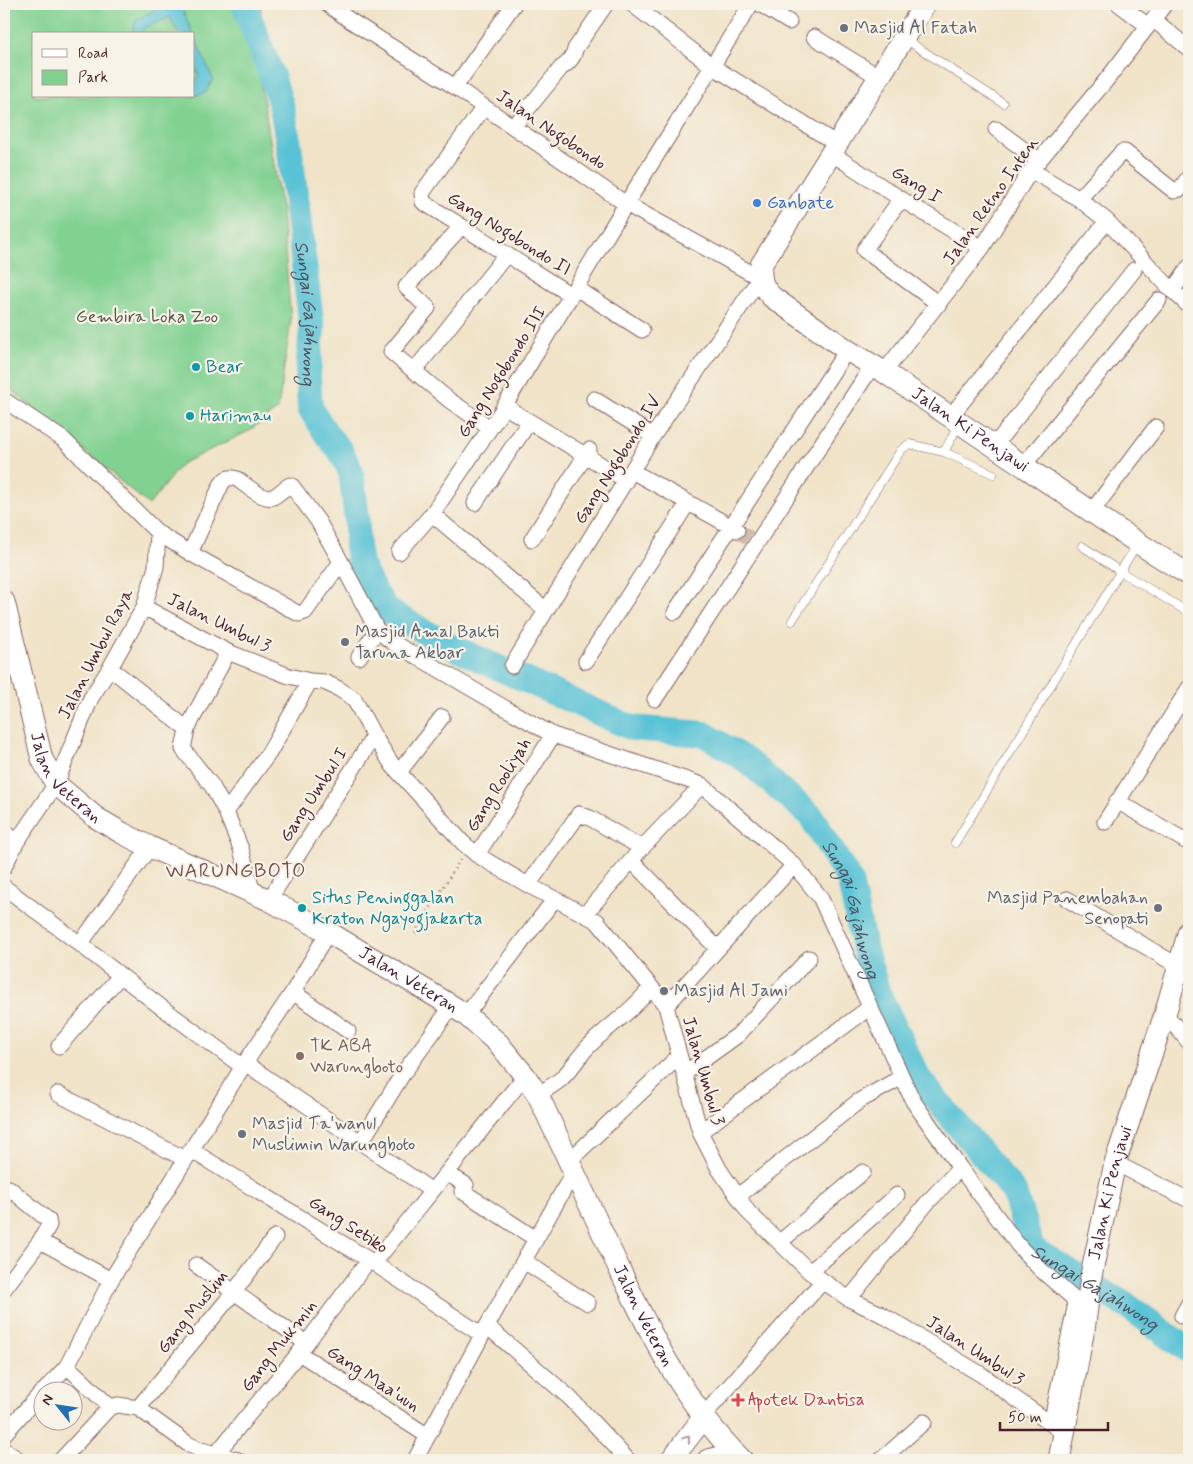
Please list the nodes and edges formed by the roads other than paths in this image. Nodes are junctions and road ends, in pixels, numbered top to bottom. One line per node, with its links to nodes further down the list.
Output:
1 (327, 4): 17 (street, Jalan Nogobondo)
2 (514, 4): 17 (street)
3 (606, 4): 20 (street)
4 (632, 4): 15 (street, Gang I)
5 (751, 4): 15 (street, Gang Nogobondo III)
6 (760, 4): 10 (street)
7 (925, 4): 13 (main road)
8 (1119, 4): 11 (street)
9 (1165, 4): 11 (street, Jalan Retno Inten)
10 (789, 22)
11 (1151, 23): 14 (street); 23 (street, Jalan Retno Inten)
12 (814, 37): 16 (street)
13 (904, 38): 16 (main road); 18 (lane)
14 (1189, 49)
15 (712, 66): 22 (street, Gang I); 27 (street, Gang Nogobondo III)
16 (879, 77): 22 (main road)
17 (455, 87): 19 (street, Jalan Nogobondo)
18 (1003, 103)
19 (484, 107): 20 (street, Jalan Nogobondo); 29 (street, Gang Nogobondo II)
20 (513, 127): 27 (street, Jalan Nogobondo)
21 (996, 128): 23 (street)
22 (834, 148): 25 (street, Gang I); 34 (main road)
23 (1035, 166): 26 (street); 30 (street, Jalan Retno Inten)
24 (1189, 178): 26 (street)
25 (901, 199): 30 (street, Gang I); 38 (street)
26 (1079, 199): 28 (street)
27 (626, 204): 34 (street, Jalan Nogobondo); 36 (street, Gang Nogobondo III)
28 (1107, 221): 35 (street); 47 (street)
29 (461, 227): 31 (street, Gang Nogobondo II); 43 (street)
30 (982, 248): 38 (street, Jalan Retno Inten)
31 (506, 255): 36 (street, Gang Nogobondo II); 43 (street)
32 (1189, 267): 35 (street)
33 (1134, 270): 52 (street)
34 (760, 278): 41 (main road, Jalan Ki Penjawi); 51 (street, Gang Nogobondo IV)
35 (1172, 291): 39 (street)
36 (573, 292): 40 (street, Gang Nogobondo II); 46 (street, Gang Nogobondo III)
37 (1158, 300): 55 (street)
38 (939, 304): 42 (street, Jalan Retno Inten)
39 (1189, 306)
40 (642, 330)
41 (847, 350): 42 (main road, Jalan Ki Penjawi); 63 (street)
42 (879, 369): 47 (main road, Jalan Ki Penjawi); 63 (street, Jalan Retno Inten)
43 (414, 371): 50 (street)
44 (594, 399): 51 (street)
45 (4, 400): 62 (street)
46 (504, 406): 48 (street); 50 (street, Gang Nogobondo III)
47 (955, 420): 52 (main road, Jalan Ki Penjawi); 54 (lane)
48 (529, 422): 53 (street); 59 (street)
49 (1156, 427): 60 (street)
50 (490, 428): 61 (street, Gang Nogobondo III)
51 (653, 436): 57 (street, Gang Nogobondo IV)
52 (994, 446): 55 (main road, Jalan Ki Penjawi)
53 (587, 452): 57 (street); 64 (street)
54 (944, 452): 56 (lane); 77 (lane)
55 (1023, 466): 60 (main road, Jalan Ki Penjawi)
56 (993, 474)
57 (629, 475): 58 (street); 75 (street, Gang Nogobondo IV)
58 (688, 502): 63 (street); 81 (street)
59 (474, 503)
60 (1092, 511): 65 (main road, Jalan Ki Penjawi)
61 (432, 514): 67 (street, Gang Nogobondo III); 75 (street)
62 (158, 533): 68 (street); 73 (street, Jalan Umbul Raya)
63 (744, 534): 76 (street); 86 (street)
64 (532, 539)
65 (1138, 543): 70 (lane); 71 (main road, Jalan Ki Penjawi)
66 (1082, 546): 70 (lane)
67 (399, 552)
68 (190, 553): 69 (street); 69 (street)
69 (341, 562): 78 (street)
70 (1121, 572): 74 (lane); 100 (lane)
71 (1189, 575)
72 (4, 602): 92 (main road, Jalan Veteran)
73 (144, 607): 79 (street, Jalan Umbul 3); 83 (street, Jalan Umbul Raya)
74 (1183, 609)
75 (546, 610): 82 (street, Gang Nogobondo IV)
76 (676, 612)
77 (792, 621)
78 (377, 630): 80 (street); 89 (street)
79 (228, 652): 84 (street, Jalan Umbul 3); 88 (street)
80 (359, 657)
81 (586, 660)
82 (512, 666)
83 (110, 668): 88 (street); 92 (street, Jalan Umbul Raya)
84 (310, 681): 90 (street, Jalan Umbul 3); 95 (street)
85 (1189, 688): 94 (street)
86 (655, 699)
87 (442, 717): 91 (street)
88 (187, 730): 95 (street)
89 (552, 735): 93 (street); 103 (street, Gang Rooliyah)
90 (374, 736): 91 (street, Jalan Umbul 3); 109 (street, Gang Umbul I)
91 (399, 772): 103 (street, Jalan Umbul 3)
92 (56, 784): 98 (street, Jalan Umbul Raya); 101 (main road, Jalan Veteran)
93 (702, 785): 102 (street); 105 (street)
94 (1117, 802): 96 (street); 99 (street)
95 (226, 812): 109 (street)
96 (1105, 822)
97 (4, 830): 98 (street)
98 (16, 843): 106 (street, Jalan Umbul Raya)
99 (1189, 843)
100 (955, 844)
101 (150, 847): 109 (main road, Jalan Veteran); 115 (street)
102 (642, 848): 104 (street); 107 (street)
103 (473, 851): 107 (street, Jalan Umbul 3)
104 (632, 861): 112 (street); 116 (street)
105 (794, 865): 116 (street); 123 (street)
106 (4, 867)
107 (528, 885): 111 (street, Jalan Umbul 3)
108 (4, 887): 115 (street)
109 (261, 896): 114 (main road, Jalan Veteran)
110 (1067, 899): 118 (street)
111 (554, 900): 112 (street, Jalan Umbul 3); 124 (street)
112 (585, 914): 120 (street, Jalan Umbul 3)
113 (1189, 931): 118 (main road, Jalan Ki Penjawi)
114 (328, 932): 121 (street); 124 (main road, Jalan Veteran)
115 (80, 944): 119 (street)
116 (718, 949): 122 (street)
117 (809, 958): 131 (street)
118 (1178, 966): 125 (main road, Jalan Ki Penjawi)
119 (120, 976): 128 (street); 130 (street)
120 (651, 987): 122 (street, Jalan Umbul 3); 135 (street)
121 (293, 992): 126 (street); 130 (street)
122 (666, 1006): 129 (street, Jalan Umbul 3)
123 (869, 1008): 133 (street); 136 (street)
124 (459, 1010): 132 (main road, Jalan Veteran); 137 (street)
125 (1165, 1014): 127 (street); 139 (main road, Jalan Ki Penjawi)
126 (348, 1031)
127 (1189, 1042)
128 (59, 1046)
129 (679, 1056): 131 (street, Jalan Umbul 3); 140 (street)
130 (244, 1065): 137 (street); 138 (street)
131 (685, 1073): 136 (street, Jalan Umbul 3)
132 (525, 1076): 135 (main road, Jalan Veteran); 143 (street, Gang Mukmin)
133 (902, 1078): 141 (street); 147 (street)
134 (58, 1094): 138 (street, Gang Setiko)
135 (538, 1094): 140 (main road, Jalan Veteran)
136 (700, 1132): 147 (street, Jalan Umbul 3)
137 (361, 1142): 145 (street)
138 (188, 1154): 153 (street, Gang Setiko); 157 (street)
139 (1115, 1164): 148 (street); 172 (main road, Jalan Ki Penjawi)
140 (571, 1167): 150 (street); 170 (main road, Jalan Veteran)
141 (960, 1168): 161 (street); 172 (street)
142 (863, 1172): 152 (street)
143 (446, 1173): 145 (street, Gang Mukmin); 150 (street)
144 (9, 1188): 151 (street)
145 (432, 1191): 153 (street, Gang Mukmin)
146 (897, 1195): 156 (street)
147 (738, 1196): 152 (street, Jalan Umbul 3)
148 (1189, 1200)
149 (275, 1237): 160 (street, Gang Muslim)
150 (536, 1239): 154 (street)
151 (40, 1241): 157 (street); 159 (street)
152 (780, 1242): 156 (street, Jalan Umbul 3)
153 (372, 1262): 163 (street, Gang Setiko); 164 (street, Gang Mukmin)
154 (524, 1262): 162 (street); 163 (street)
155 (196, 1265): 160 (street, Gang Maa'uun)
156 (810, 1272): 158 (street, Jalan Umbul 3)
157 (111, 1280): 165 (street)
158 (823, 1281): 161 (street, Jalan Umbul 3); 170 (street)
159 (4, 1289)
160 (234, 1292): 164 (street, Gang Maa'uun); 169 (street, Gang Muslim)
161 (849, 1299): 172 (street, Jalan Umbul 3)
162 (588, 1303)
163 (485, 1330): 174 (street); 182 (street, Gang Setiko)
164 (302, 1348): 174 (street, Gang Maa'uun); 176 (street, Gang Mukmin)
165 (66, 1366): 166 (street); 168 (street)
166 (52, 1382)
167 (32, 1404): 173 (street)
168 (110, 1407): 169 (street); 179 (street)
169 (138, 1408): 176 (street)
170 (703, 1417): 177 (main road, Jalan Veteran); 183 (main road, one-way to 170)
171 (924, 1422): 185 (street)
172 (1058, 1429): 186 (main road, Jalan Ki Penjawi)
173 (4, 1434)
174 (428, 1436): 181 (street)
175 (4, 1450): 178 (street)
176 (217, 1454): 180 (street)
177 (739, 1457): 184 (main road)
178 (19, 1460)
179 (61, 1460)
180 (238, 1460)
181 (415, 1460)
182 (628, 1460)
183 (671, 1460)
184 (708, 1460)
185 (881, 1460)
186 (1059, 1460)

